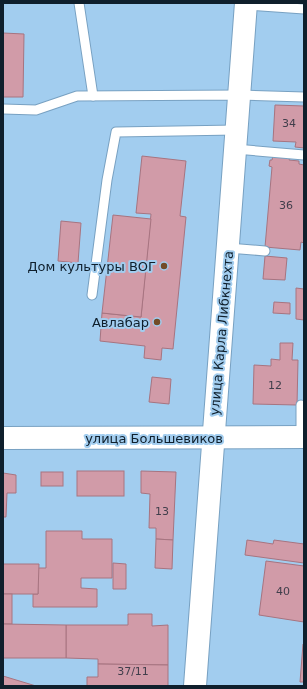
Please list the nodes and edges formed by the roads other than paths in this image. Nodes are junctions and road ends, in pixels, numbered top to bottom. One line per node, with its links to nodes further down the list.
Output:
1 (79, 3): 5 (lane)
2 (246, 4): 3 (lane); 4 (street, улица Карла Либкнехта)
3 (304, 9)
4 (240, 95): 5 (lane); 6 (lane); 8 (street, улица Карла Либкнехта)
5 (93, 96): 7 (lane)
6 (304, 97)
7 (3, 109)
8 (236, 140): 9 (lane); 10 (street, улица Карла Либкнехта); 12 (lane)
9 (304, 155)
10 (228, 248): 11 (lane); 16 (street, улица Карла Либкнехта)
11 (265, 251)
12 (92, 295)
13 (301, 405): 14 (lane)
14 (302, 437): 16 (street, улица Большевиков)
15 (3, 438): 16 (street, улица Большевиков)
16 (212, 438): 17 (street, улица Карла Либкнехта)
17 (195, 686)

